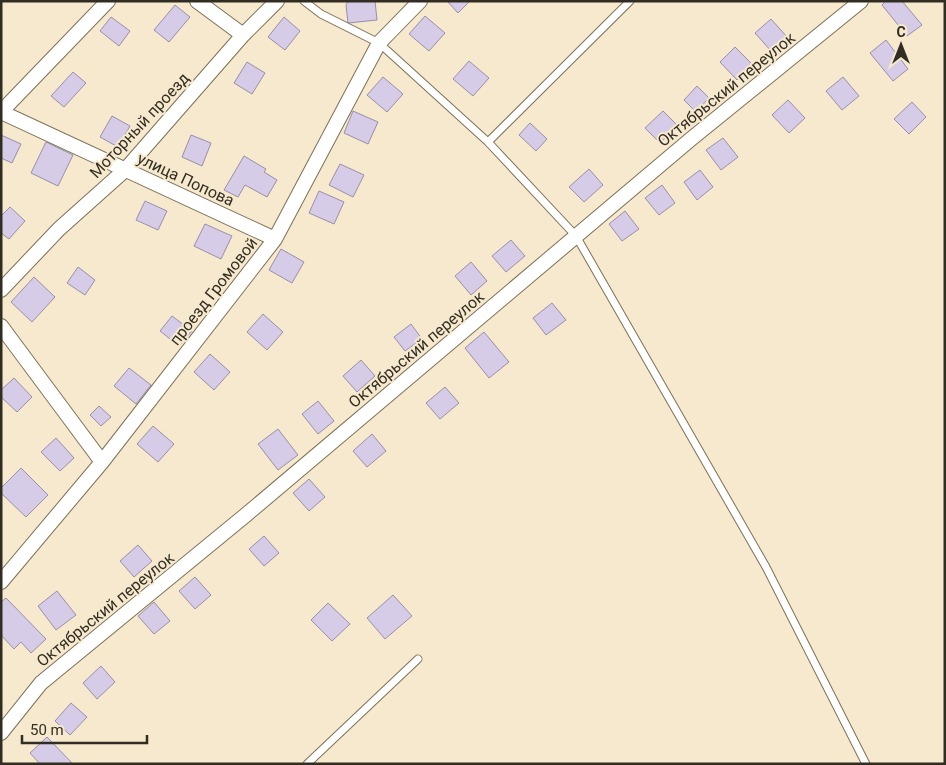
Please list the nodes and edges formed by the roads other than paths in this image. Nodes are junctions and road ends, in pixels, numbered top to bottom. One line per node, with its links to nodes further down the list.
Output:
1 (108, 1): 10 (street)
2 (197, 1): 8 (street)
3 (277, 1): 8 (street, Моторный проезд)
4 (304, 1): 9 (lane)
5 (420, 1): 9 (street, проезд Громовой)
6 (630, 1): 11 (lane)
7 (861, 1): 13 (street, Октябрьский переулок)
8 (243, 36): 12 (street, Моторный проезд)
9 (379, 43): 11 (lane); 14 (street, проезд Громовой)
10 (1, 112): 12 (street, улица Попова)
11 (488, 142): 13 (lane)
12 (125, 170): 14 (street, улица Попова); 15 (street, Моторный проезд)
13 (576, 236): 20 (street, Октябрьский переулок); 22 (lane)
14 (275, 239): 17 (street, проезд Громовой)
15 (1, 290)
16 (1, 326): 17 (street)
17 (102, 462): 18 (street, проезд Громовой)
18 (1, 582)
19 (418, 660): 21 (lane)
20 (1, 733)
21 (307, 764)
22 (866, 764)

